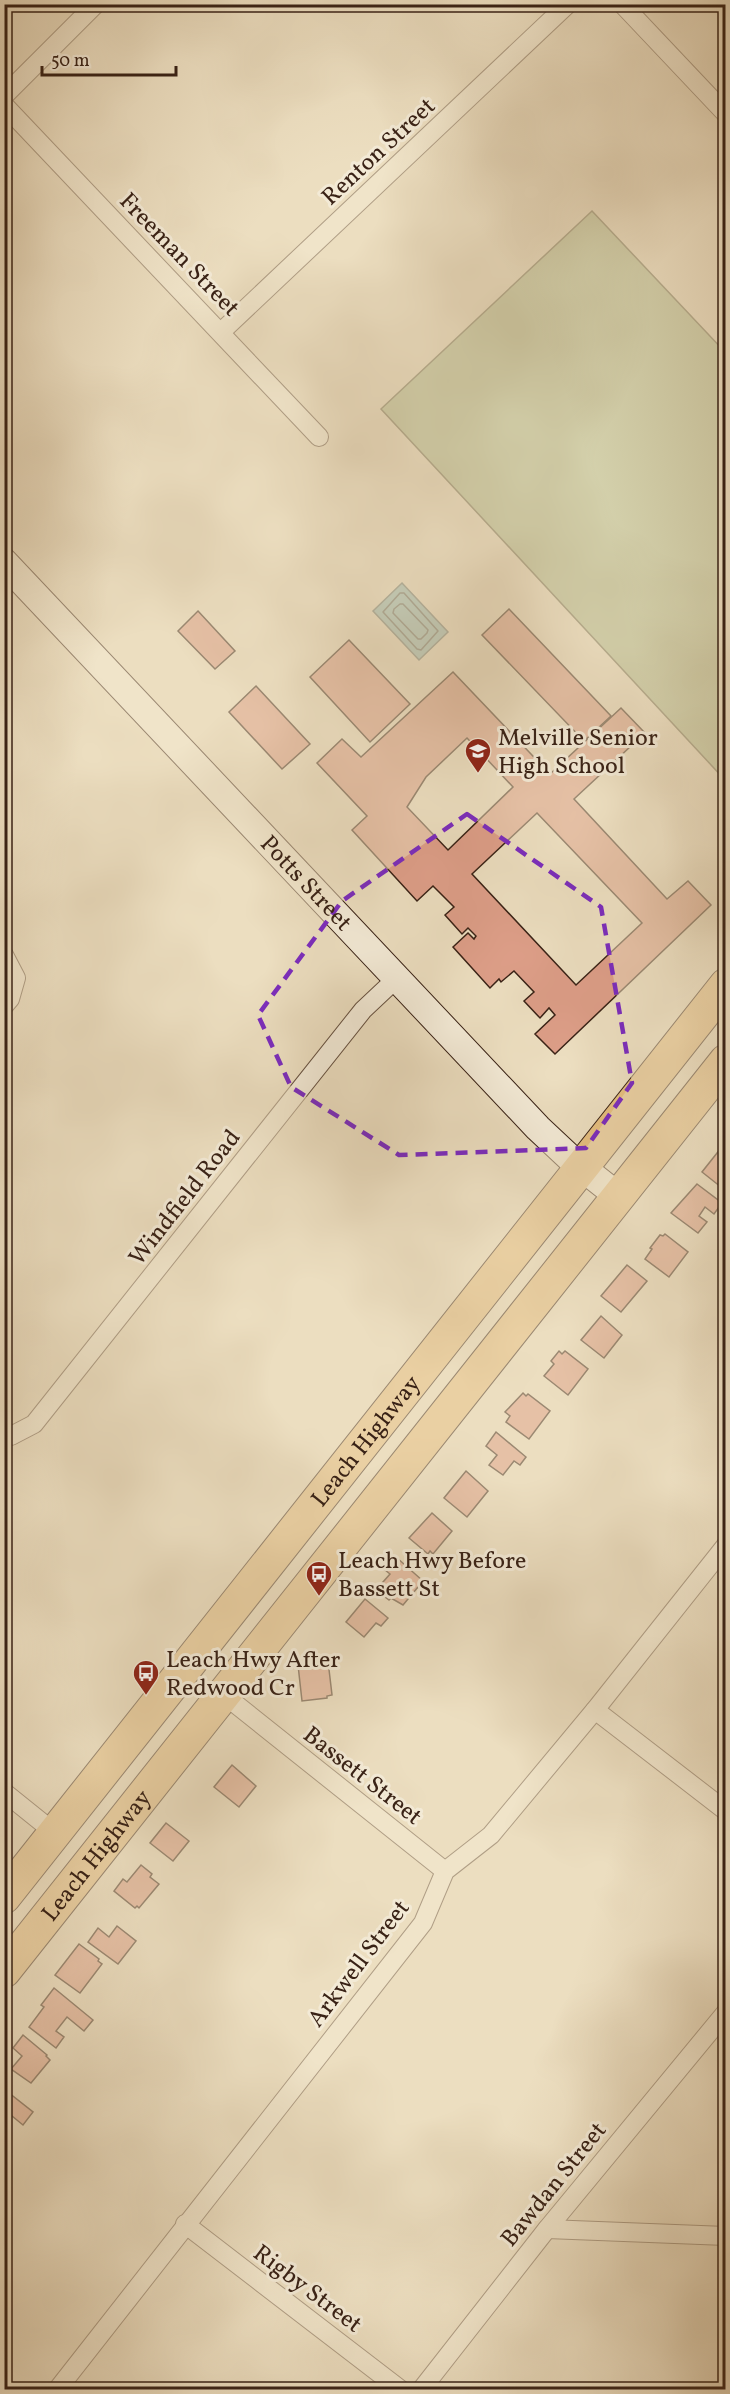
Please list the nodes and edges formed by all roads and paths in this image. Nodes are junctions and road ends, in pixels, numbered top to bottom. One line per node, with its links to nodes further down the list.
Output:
1 (96, 4): 4 (street)
2 (568, 4): 7 (street, Renton Street)
3 (622, 4): 6 (street)
4 (4, 96)
5 (4, 105): 7 (street, Freeman Street)
6 (726, 114)
7 (221, 332): 8 (street, Freeman Street)
8 (319, 437)
9 (4, 562): 11 (street, Potts Street)
10 (4, 955): 13 (street)
11 (397, 978): 15 (street, Potts Street); 17 (street, Windfield Road)
12 (726, 985): 15 (highway, Leach Highway)
13 (4, 1006)
14 (726, 1061): 16 (highway, Leach Highway)
15 (581, 1166): 16 (street, Potts Street); 23 (highway, Leach Highway)
16 (618, 1196): 19 (highway, Leach Highway)
17 (4, 1435)
18 (726, 1545): 20 (street, Arkwell Street)
19 (223, 1695): 24 (street, Bassett Street); 26 (highway, Leach Highway)
20 (595, 1710): 22 (street); 24 (street, Arkwell Street)
21 (4, 1792): 23 (street)
22 (726, 1811)
23 (55, 1833): 25 (highway, Leach Highway)
24 (445, 1871): 28 (street, Arkwell Street)
25 (4, 1897)
26 (4, 1971)
27 (726, 2012): 29 (street, Bawdan Street)
28 (185, 2224): 31 (street, Arkwell Street); 32 (street, Rigby Street)
29 (547, 2229): 30 (street); 33 (street, Bawdan Street)
30 (726, 2236)
31 (57, 2390)
32 (401, 2390)
33 (421, 2390)

